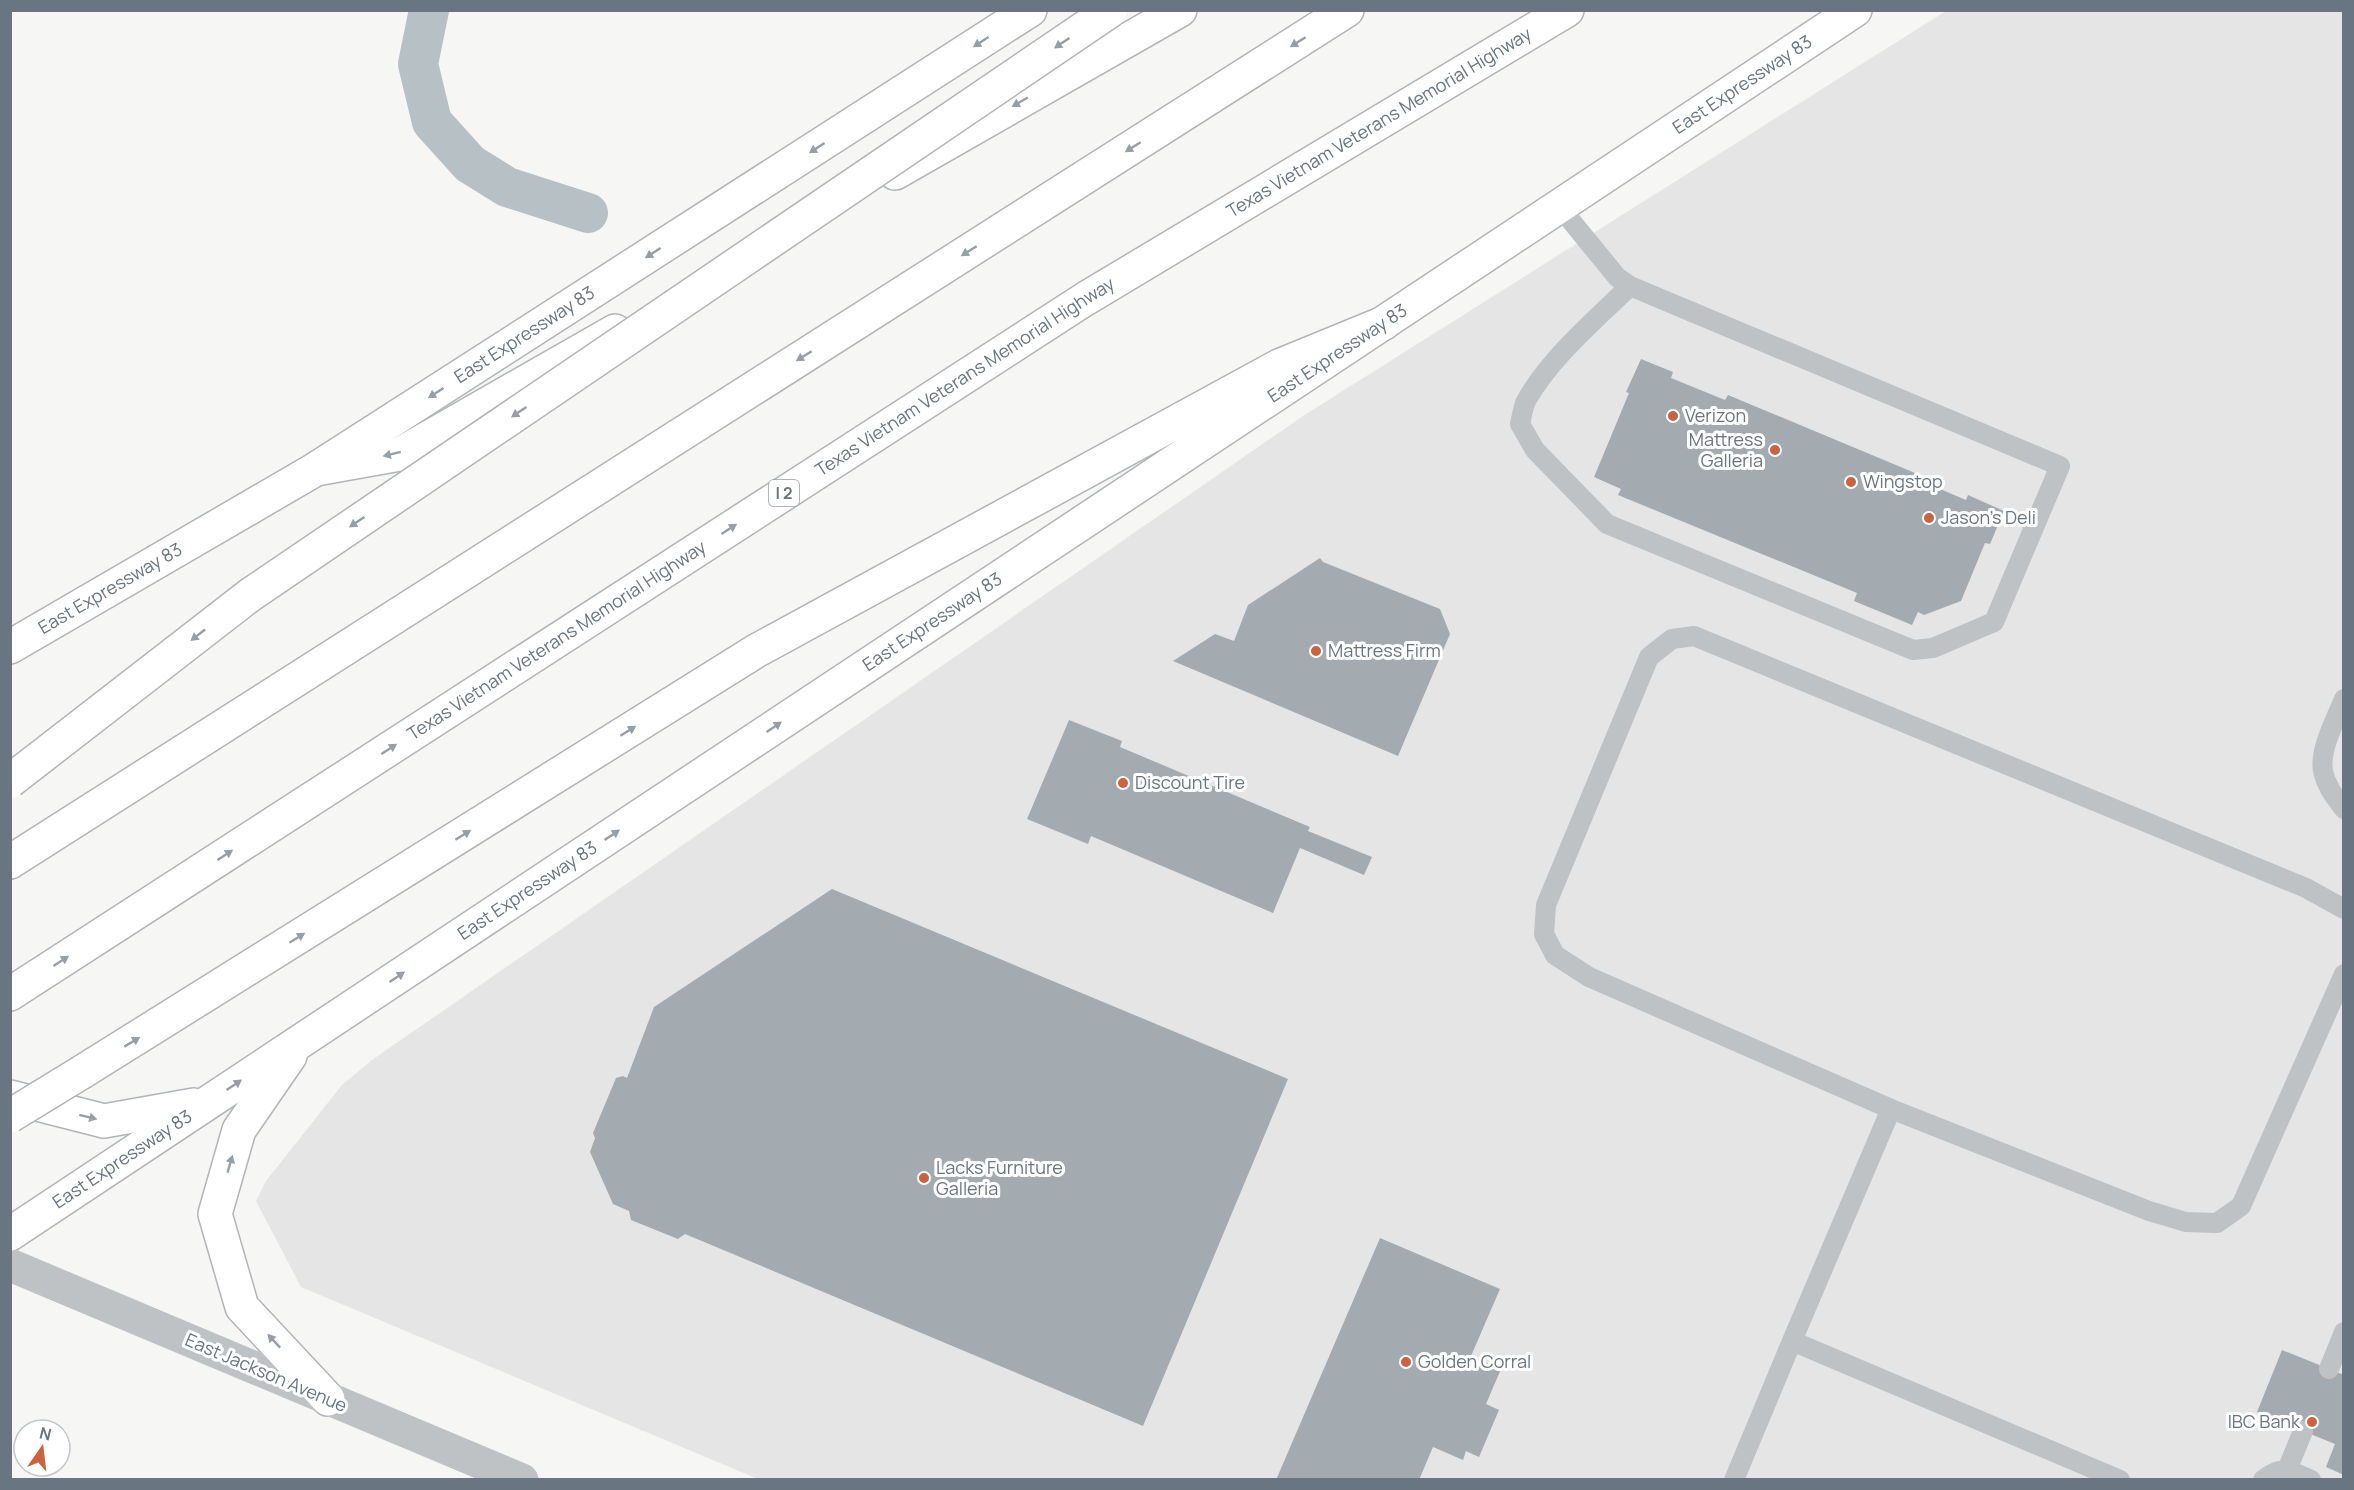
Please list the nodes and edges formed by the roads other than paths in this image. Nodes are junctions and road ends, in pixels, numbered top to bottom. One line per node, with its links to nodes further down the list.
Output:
1 (1030, 10): 10 (main road, East Expressway 83, one-way to 10)
2 (1111, 10): 13 (main road, one-way to 13, bridge)
3 (1180, 10): 10 (main road, one-way to 10)
4 (1347, 10): 15 (main road, one-way to 15)
5 (1567, 10): 18 (main road, Texas Vietnam Veterans Memorial Highway / I 2, one-way to 5)
6 (1854, 10): 7 (main road, East Expressway 83)
7 (1559, 206): 8 (lane); 9 (main road, East Expressway 83)
8 (1630, 286): 8 (lane)
9 (1384, 322): 19 (main road, East Expressway 83, one-way to 9); 23 (main road, one-way to 9, bridge)
10 (316, 469): 11 (main road, East Expressway 83)
11 (10, 647)
12 (2343, 699): 14 (lane)
13 (10, 781)
14 (2343, 809)
15 (10, 862)
16 (2343, 909): 22 (lane)
17 (2343, 974): 22 (lane)
18 (11, 993)
19 (299, 1042): 21 (main road, East Expressway 83, one-way to 19); 29 (main road, one-way to 19)
20 (10, 1097): 21 (main road, one-way to 21)
21 (207, 1103): 24 (main road, East Expressway 83)
22 (1891, 1109): 27 (lane)
23 (10, 1116)
24 (10, 1234)
25 (10, 1265): 29 (street, East Jackson Avenue)
26 (2343, 1332): 28 (lane)
27 (1792, 1341): 33 (lane); 34 (lane)
28 (2329, 1369)
29 (328, 1400): 32 (street, East Jackson Avenue)
30 (2303, 1431): 31 (lane)
31 (2287, 1470): 35 (lane); 36 (lane)
32 (521, 1479)
33 (1734, 1479)
34 (2120, 1479)
35 (2263, 1479)
36 (2311, 1479)

